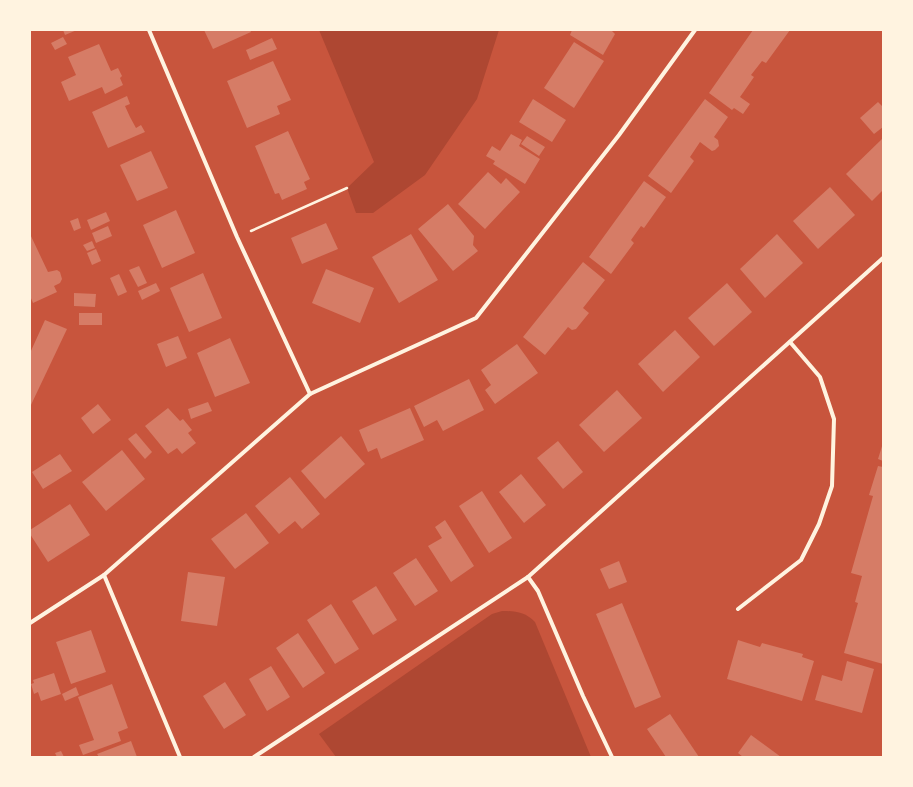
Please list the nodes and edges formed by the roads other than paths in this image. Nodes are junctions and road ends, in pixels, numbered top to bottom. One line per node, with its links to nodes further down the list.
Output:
1 (149, 30): 5 (street)
2 (695, 30): 5 (street)
3 (883, 258): 4 (street)
4 (790, 342): 7 (street); 8 (street)
5 (310, 394): 6 (street)
6 (104, 575): 9 (street); 10 (street)
7 (528, 577): 11 (street); 12 (street)
8 (738, 609)
9 (30, 623)
10 (180, 757)
11 (254, 757)
12 (612, 757)

